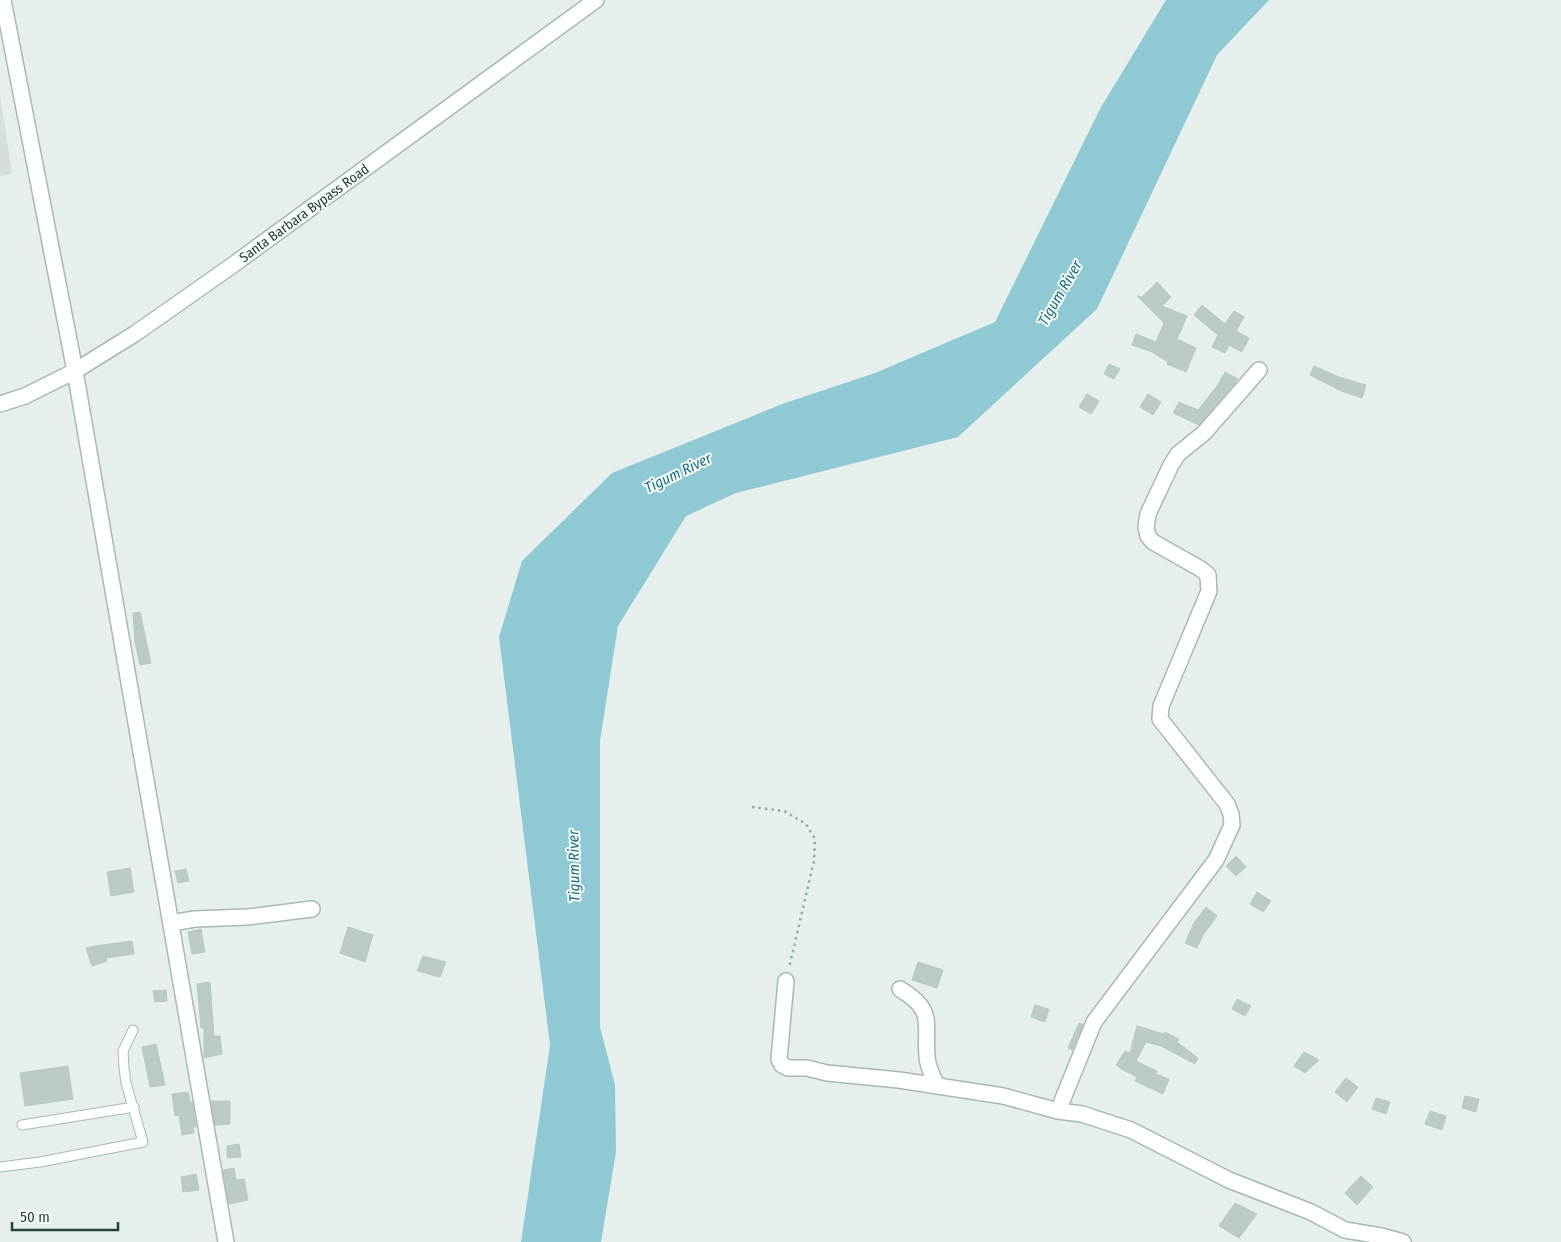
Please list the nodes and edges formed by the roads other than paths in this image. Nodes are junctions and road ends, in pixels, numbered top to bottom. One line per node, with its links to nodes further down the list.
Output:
1 (3, 0): 4 (street)
2 (596, 0): 4 (street, Santa Barbara Bypass Road)
3 (1259, 370): 13 (street)
4 (75, 371): 5 (street, Santa Barbara Bypass Road); 7 (street)
5 (0, 404)
6 (312, 909): 7 (street)
7 (171, 923): 16 (street)
8 (786, 982): 11 (street)
9 (900, 989): 11 (street)
10 (133, 1030): 12 (lane)
11 (937, 1086): 13 (street)
12 (134, 1107): 14 (lane); 15 (lane)
13 (1058, 1111): 17 (street)
14 (22, 1125)
15 (0, 1167)
16 (226, 1242)
17 (1402, 1242)

